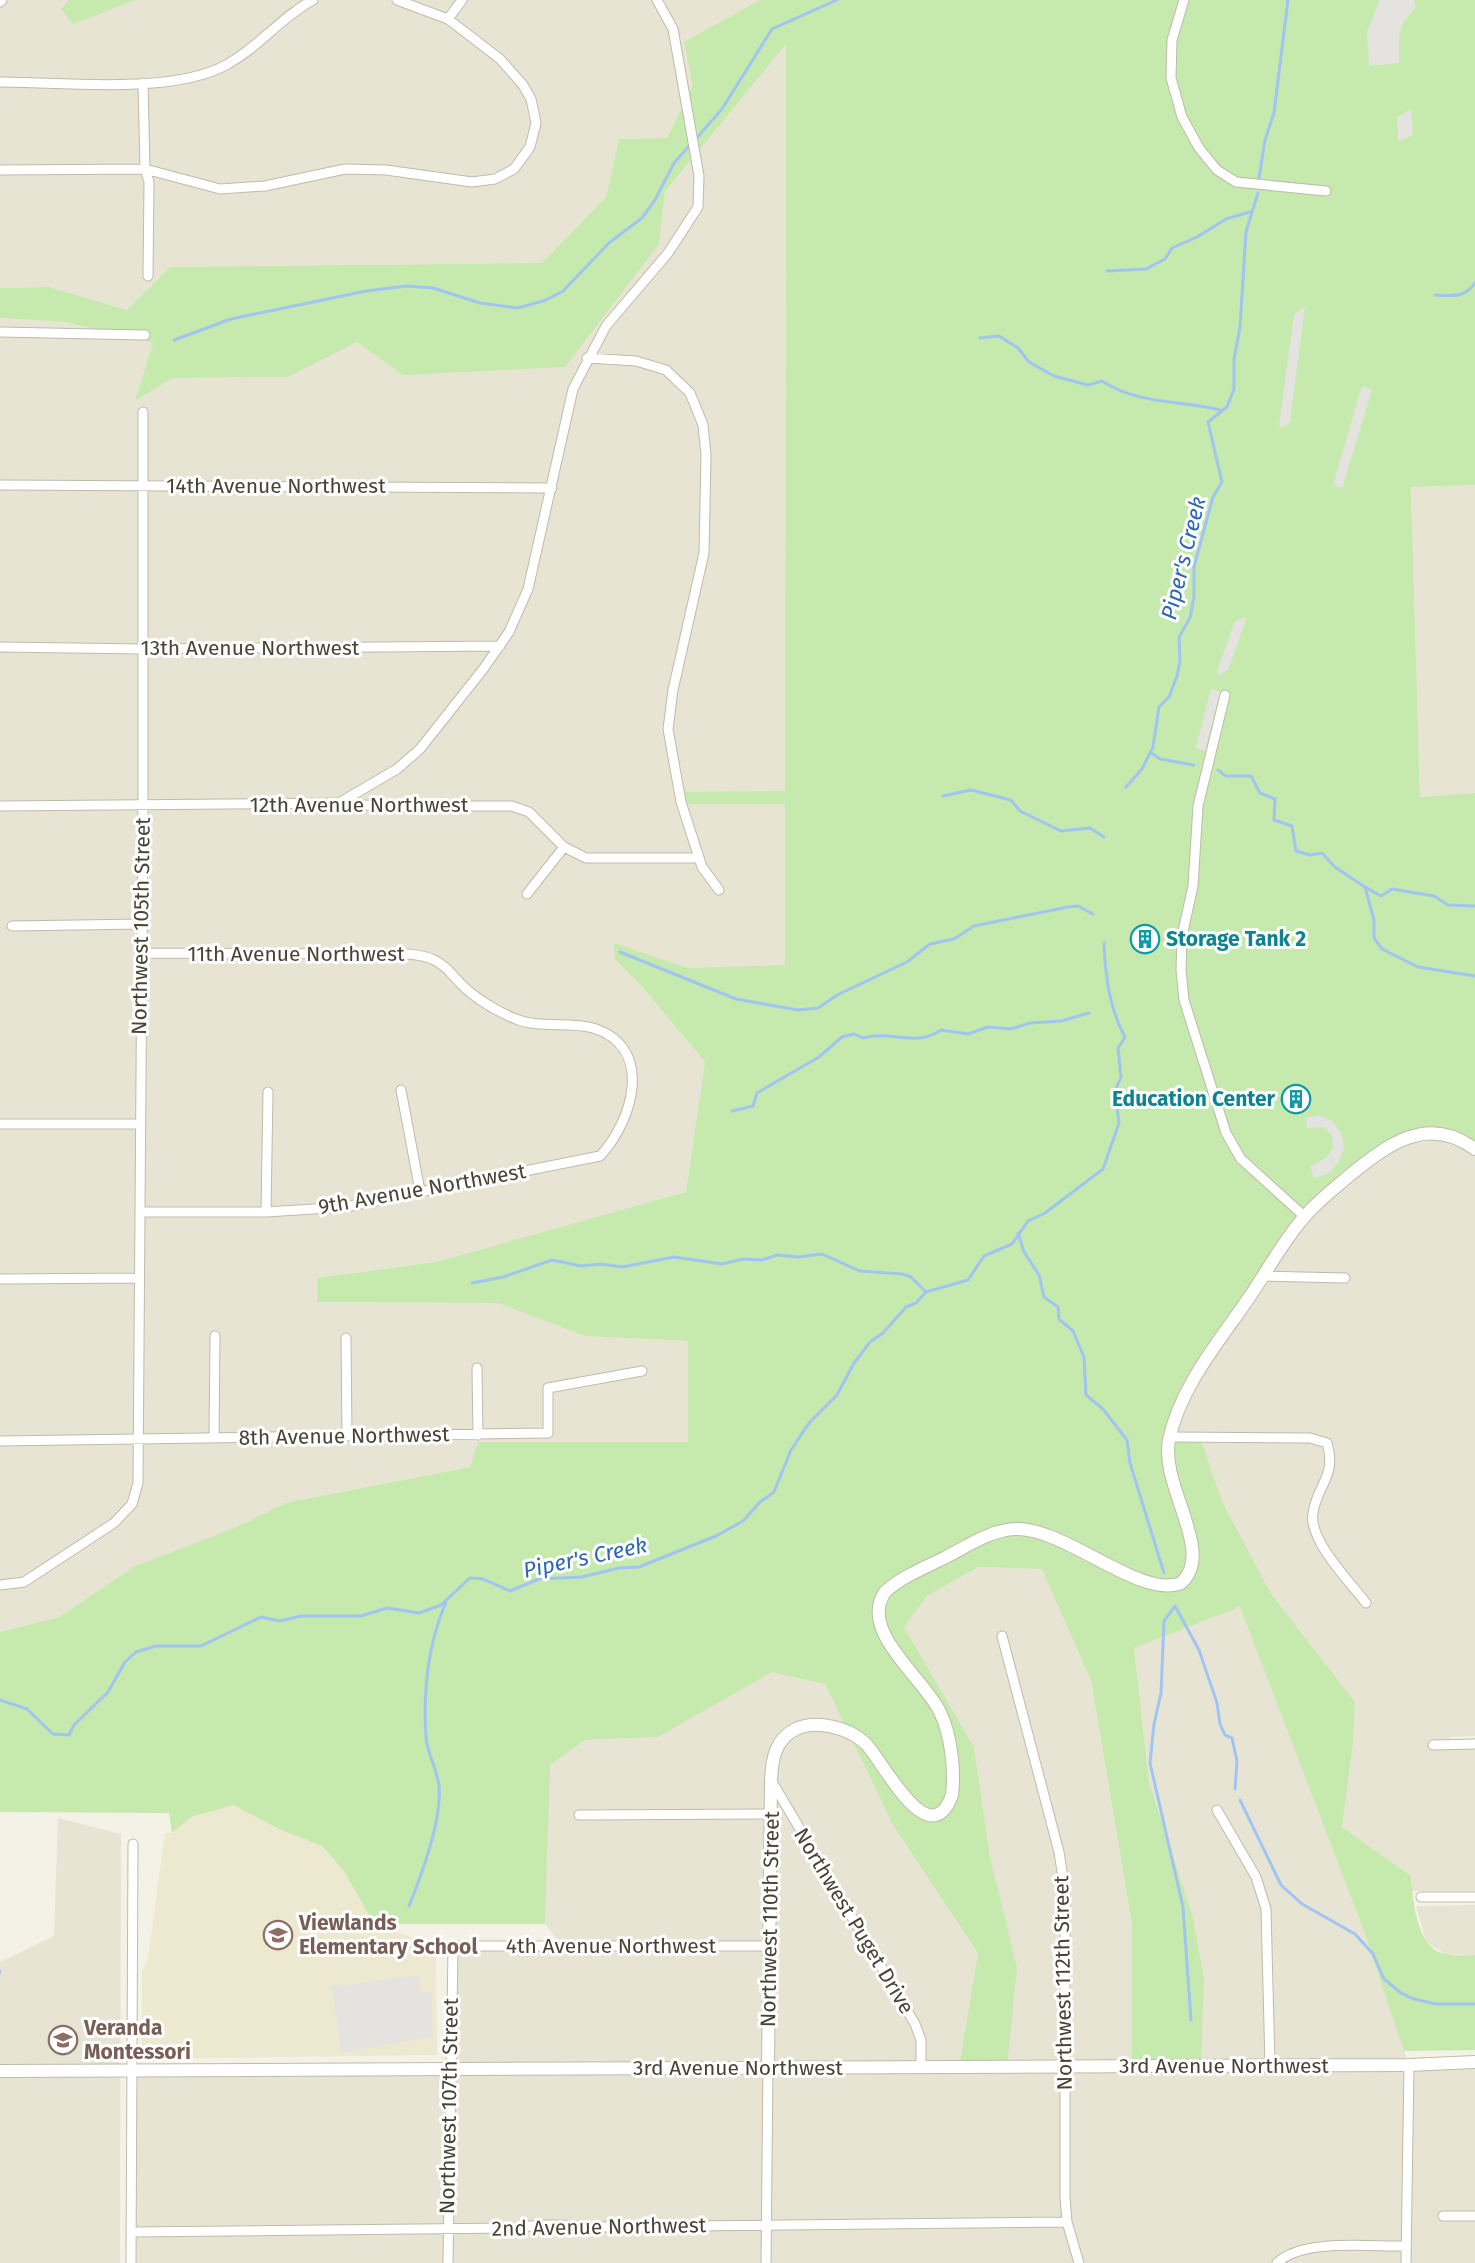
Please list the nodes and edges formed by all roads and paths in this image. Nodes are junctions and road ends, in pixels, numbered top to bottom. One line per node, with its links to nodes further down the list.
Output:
1 (313, 0): 8 (street)
2 (397, 0): 6 (street)
3 (462, 0): 6 (street)
4 (657, 0): 15 (street)
5 (1184, 0): 11 (street)
6 (448, 19): 9 (street)
7 (0, 82): 8 (street)
8 (143, 83): 9 (street)
9 (145, 169): 10 (street); 12 (street)
10 (0, 170)
11 (1326, 191)
12 (148, 276)
13 (0, 332): 14 (street)
14 (146, 335)
15 (587, 358): 19 (street); 28 (street)
16 (143, 412): 18 (street, Northwest 105th Street)
17 (0, 485): 18 (street, 14th Avenue Northwest)
18 (143, 485): 19 (street, 14th Avenue Northwest); 22 (street, Northwest 105th Street)
19 (552, 488): 20 (street)
20 (500, 646): 22 (street, 13th Avenue Northwest); 24 (street)
21 (0, 647): 22 (street, 13th Avenue Northwest)
22 (143, 649): 26 (street, Northwest 105th Street)
23 (1225, 695): 43 (street)
24 (339, 803): 26 (street, 12th Avenue Northwest); 27 (street, 12th Avenue Northwest)
25 (0, 806): 26 (street, 12th Avenue Northwest)
26 (143, 806): 31 (street, Northwest 105th Street)
27 (564, 847): 28 (street, 12th Avenue Northwest); 30 (street)
28 (699, 858): 29 (street)
29 (719, 890)
30 (527, 894)
31 (142, 924): 32 (street); 33 (street, Northwest 105th Street)
32 (12, 926)
33 (141, 953): 36 (street, 11th Avenue Northwest); 38 (street, Northwest 105th Street)
34 (401, 1090): 40 (street)
35 (268, 1092): 42 (street)
36 (631, 1099): 40 (street, 9th Avenue Northwest)
37 (0, 1124): 38 (street)
38 (139, 1124): 41 (street, Northwest 105th Street)
39 (1475, 1149): 43 (street)
40 (420, 1191): 42 (street, 9th Avenue Northwest)
41 (141, 1212): 42 (street, 9th Avenue Northwest); 45 (street, Northwest 105th Street)
42 (266, 1212)
43 (1304, 1216): 44 (street)
44 (1264, 1276): 46 (street); 54 (street)
45 (139, 1278): 47 (street); 56 (street, Northwest 105th Street)
46 (1345, 1278)
47 (0, 1279)
48 (215, 1336): 55 (street)
49 (346, 1338): 53 (street)
50 (477, 1368): 52 (street)
51 (642, 1371): 52 (street, 8th Avenue Northwest)
52 (478, 1435): 53 (street, 8th Avenue Northwest)
53 (347, 1436): 55 (street, 8th Avenue Northwest)
54 (1170, 1437): 59 (street); 63 (street, Northwest 110th Street)
55 (214, 1438): 56 (street, 8th Avenue Northwest)
56 (136, 1439): 57 (street, 8th Avenue Northwest); 58 (street, Northwest 105th Street)
57 (0, 1441)
58 (0, 1585)
59 (1366, 1603)
60 (1002, 1636): 77 (street, Northwest 112th Street)
61 (1475, 1744): 62 (street)
62 (1433, 1745)
63 (771, 1780): 65 (street, Northwest 110th Street); 76 (street, Northwest Puget Drive)
64 (1217, 1810): 73 (street)
65 (771, 1814): 66 (street); 70 (street, Northwest 110th Street)
66 (579, 1815)
67 (134, 1844): 80 (street)
68 (1421, 1897): 69 (street)
69 (1475, 1897)
70 (769, 1946): 71 (street, 4th Avenue Northwest); 75 (street, Northwest 110th Street)
71 (453, 1949): 78 (street, Northwest 107th Street)
72 (1475, 2062): 74 (street, 3rd Avenue Northwest)
73 (1270, 2065): 74 (street, 3rd Avenue Northwest); 77 (street, 3rd Avenue Northwest)
74 (1409, 2065): 87 (street)
75 (768, 2067): 76 (street, 3rd Avenue Northwest); 78 (street, 3rd Avenue Northwest); 84 (street, Northwest 110th Street)
76 (921, 2067): 77 (street, 3rd Avenue Northwest)
77 (1065, 2067): 83 (street, Northwest 112th Street)
78 (450, 2069): 80 (street, 3rd Avenue Northwest); 85 (street, Northwest 107th Street)
79 (0, 2071): 80 (street, 3rd Avenue Northwest)
80 (132, 2072): 86 (street)
81 (1443, 2216): 82 (street)
82 (1475, 2216)
83 (1067, 2222): 84 (street, 2nd Avenue Northwest); 91 (street, Northwest 112th Street)
84 (766, 2226): 85 (street, 2nd Avenue Northwest); 90 (street, Northwest 110th Street)
85 (448, 2229): 86 (street, 2nd Avenue Northwest); 89 (street, Northwest 107th Street)
86 (131, 2232): 88 (street)
87 (1406, 2246): 92 (street); 93 (street)
88 (131, 2263)
89 (448, 2263)
90 (766, 2263)
91 (1080, 2263)
92 (1277, 2263)
93 (1406, 2263)

